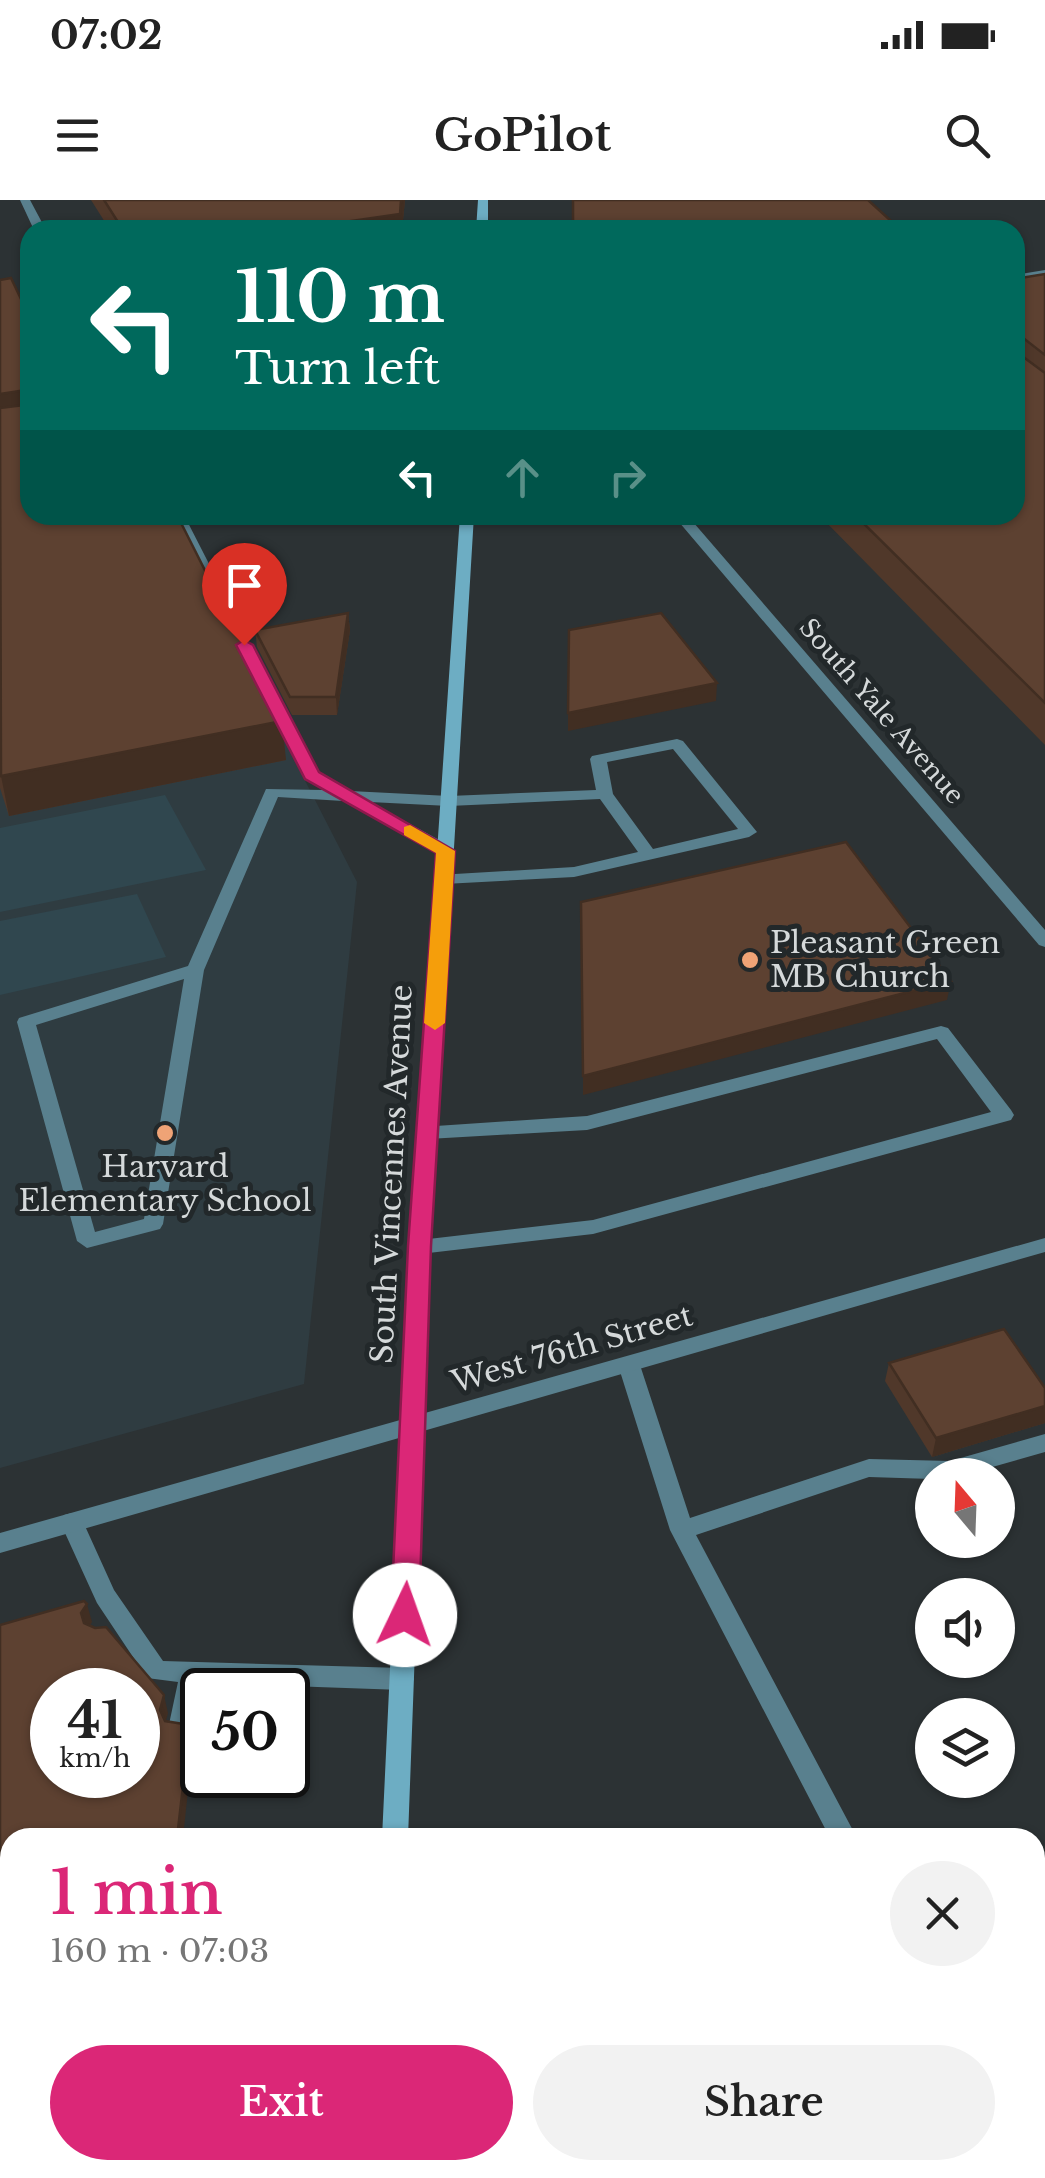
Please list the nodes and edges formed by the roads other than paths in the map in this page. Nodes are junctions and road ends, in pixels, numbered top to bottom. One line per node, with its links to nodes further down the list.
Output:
1 (182, 525): 5 (street)
2 (466, 525): 6 (main road, South Vincennes Avenue)
3 (689, 525): 10 (street, South Yale Avenue)
4 (606, 794): 6 (street); 8 (street); 8 (street)
5 (348, 796): 6 (street); 7 (street); 11 (street)
6 (448, 801): 7 (main road, South Vincennes Avenue)
7 (446, 851): 9 (main road, South Vincennes Avenue)
8 (650, 855): 9 (street)
9 (444, 879): 12 (main road, South Vincennes Avenue)
10 (1045, 940)
11 (195, 970): 11 (street)
12 (428, 1132): 13 (main road, South Vincennes Avenue); 13 (street)
13 (420, 1246): 16 (main road, South Vincennes Avenue)
14 (1045, 1246): 15 (street, West 76th Street)
15 (629, 1364): 16 (street, West 76th Street); 19 (street)
16 (413, 1426): 18 (street, West 76th Street); 25 (main road, South Vincennes Avenue)
17 (1045, 1443): 19 (street)
18 (72, 1522): 20 (street, West 76th Street); 21 (street)
19 (682, 1530): 27 (street)
20 (0, 1543)
21 (126, 1627): 22 (street); 23 (street)
22 (101, 1633)
23 (180, 1672)
24 (310, 1675): 25 (street)
25 (402, 1679): 26 (main road, South Vincennes Avenue)
26 (395, 1828)
27 (839, 1828)

